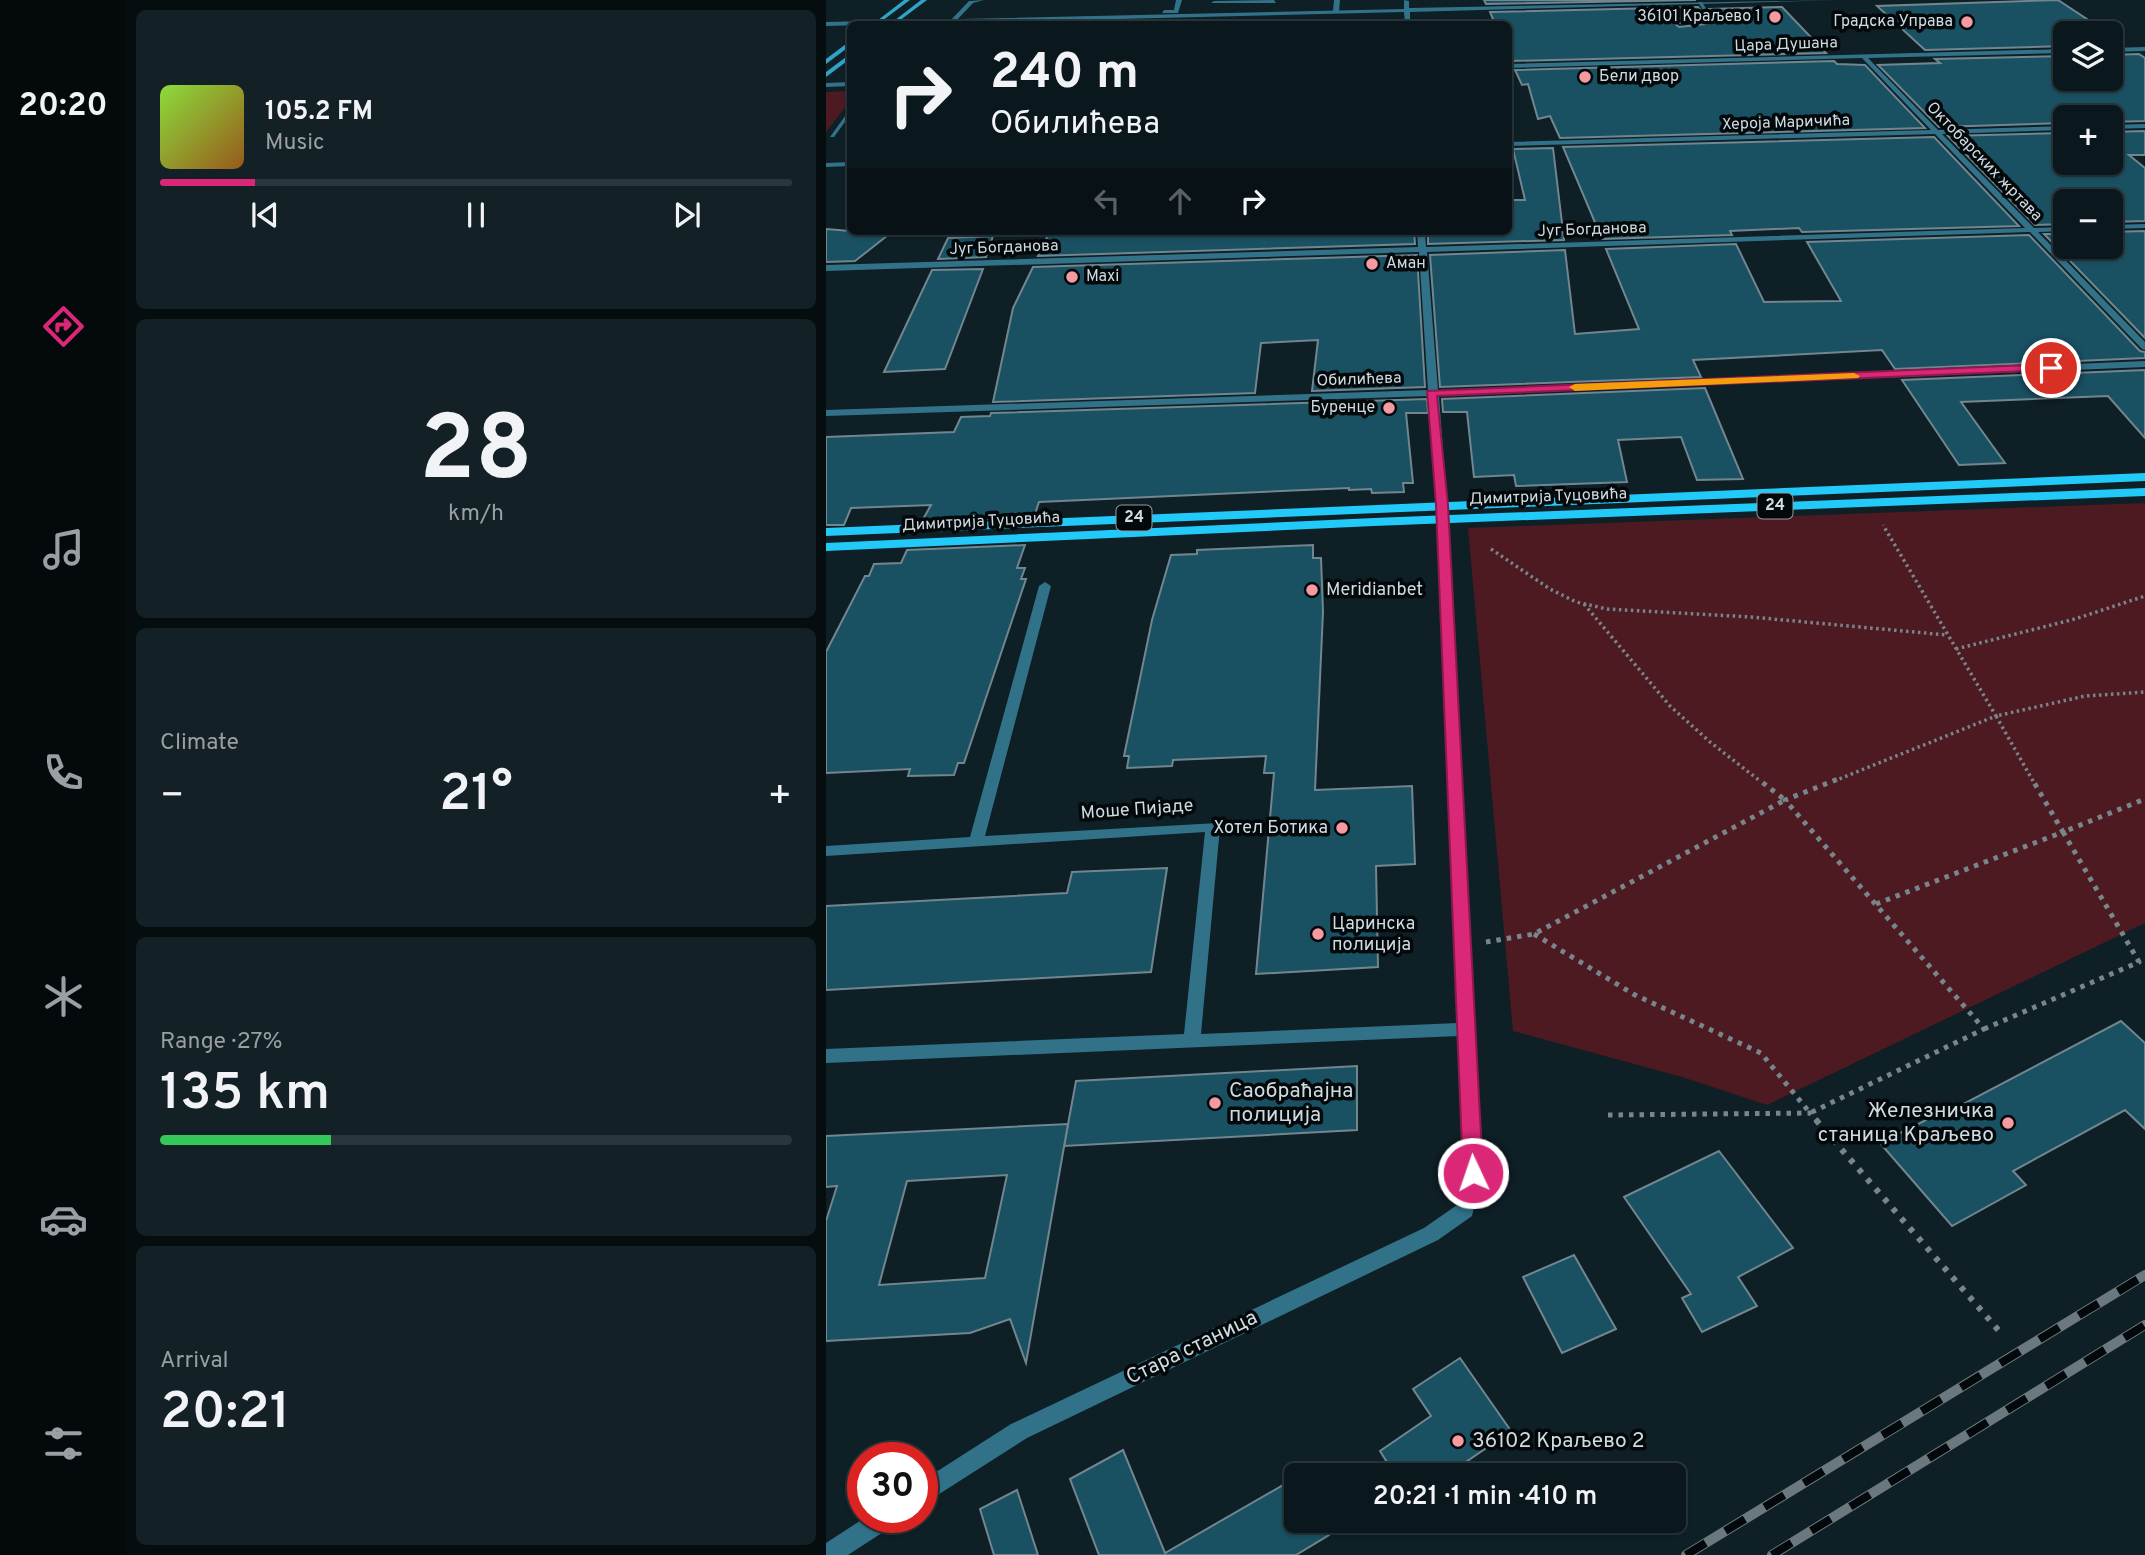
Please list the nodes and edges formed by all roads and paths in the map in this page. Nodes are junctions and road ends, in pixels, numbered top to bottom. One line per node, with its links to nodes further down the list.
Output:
1 (907, 0): 15 (main road)
2 (924, 0): 16 (main road)
3 (981, 0): 17 (street)
4 (1180, 0): 17 (street)
5 (1337, 0): 12 (street)
6 (1406, 0): 11 (street)
7 (1837, 0): 10 (street)
8 (1214, 2): 9 (street); 13 (street)
9 (1274, 2)
10 (1583, 3): 11 (street)
11 (1407, 10): 12 (street); 18 (street)
12 (1336, 11): 13 (street)
13 (1211, 14): 17 (street)
14 (1711, 16): 19 (street)
15 (881, 21)
16 (897, 21)
17 (958, 21)
18 (1408, 21)
19 (1679, 22)
20 (826, 24): 21 (street)
21 (847, 24)
22 (847, 45): 28 (main road)
23 (2145, 49): 24 (street)
24 (2123, 50)
25 (2053, 51): 26 (street, Цара Душана)
26 (1864, 57): 29 (street, Цара Душана); 37 (street, Октобарских жртава)
27 (847, 58): 30 (main road)
28 (826, 62)
29 (1512, 66)
30 (826, 75)
31 (847, 84): 32 (street)
32 (826, 85)
33 (847, 115): 38 (street)
34 (2145, 126): 35 (street)
35 (2123, 127)
36 (2053, 128): 37 (street, Хероја Маричића)
37 (1934, 132): 39 (street, Хероја Маричића); 45 (street, Октобарских жртава)
38 (832, 136)
39 (1512, 144)
40 (826, 164): 41 (street)
41 (847, 164)
42 (2145, 226): 43 (street)
43 (2123, 227)
44 (2053, 229): 45 (street, Југ Богданова)
45 (2030, 230): 47 (street, Југ Богданова); 49 (street, Октобарских жртава)
46 (1421, 235): 47 (street)
47 (1422, 249): 48 (street, Југ Богданова); 51 (street)
48 (826, 268)
49 (2145, 346)
50 (2145, 364): 51 (street, Обилићева)
51 (1431, 393): 52 (street, Обилићева); 56 (street)
52 (826, 413)
53 (2145, 477): 56 (main road, Димитрија Туцовића / 24)
54 (2145, 492): 55 (main road, Димитрија Туцовића / 24)
55 (1870, 502): 56 (main road, Димитрија Туцовића / 24); 63 (path)
56 (1442, 512): 57 (main road, Димитрија Туцовића / 24); 58 (main road, Димитрија Туцовића / 24); 74 (street)
57 (826, 532)
58 (826, 547)
59 (1491, 549): 62 (path)
60 (1045, 586): 70 (street)
61 (2145, 596): 64 (path)
62 (1584, 604): 63 (path); 67 (path)
63 (1947, 635): 64 (path)
64 (1956, 649): 66 (path)
65 (2145, 692): 66 (path)
66 (1996, 716): 67 (path); 69 (path)
67 (1785, 800): 72 (path); 73 (path)
68 (2145, 800): 69 (path)
69 (2063, 832): 72 (path); 76 (path)
70 (976, 842): 71 (street, Моше Пијаде); 77 (street, Моше Пијаде)
71 (826, 851)
72 (1876, 904): 76 (path)
73 (1534, 934): 74 (path); 79 (path)
74 (1462, 946): 75 (street)
75 (1467, 1029): 77 (street); 82 (street, Стара станица)
76 (1984, 1029): 79 (path)
77 (1192, 1041): 78 (street)
78 (826, 1056)
79 (1810, 1113): 80 (path); 81 (path)
80 (1608, 1115)
81 (2000, 1332)
82 (938, 1484)
83 (862, 1533): 84 (street)
84 (828, 1555)

